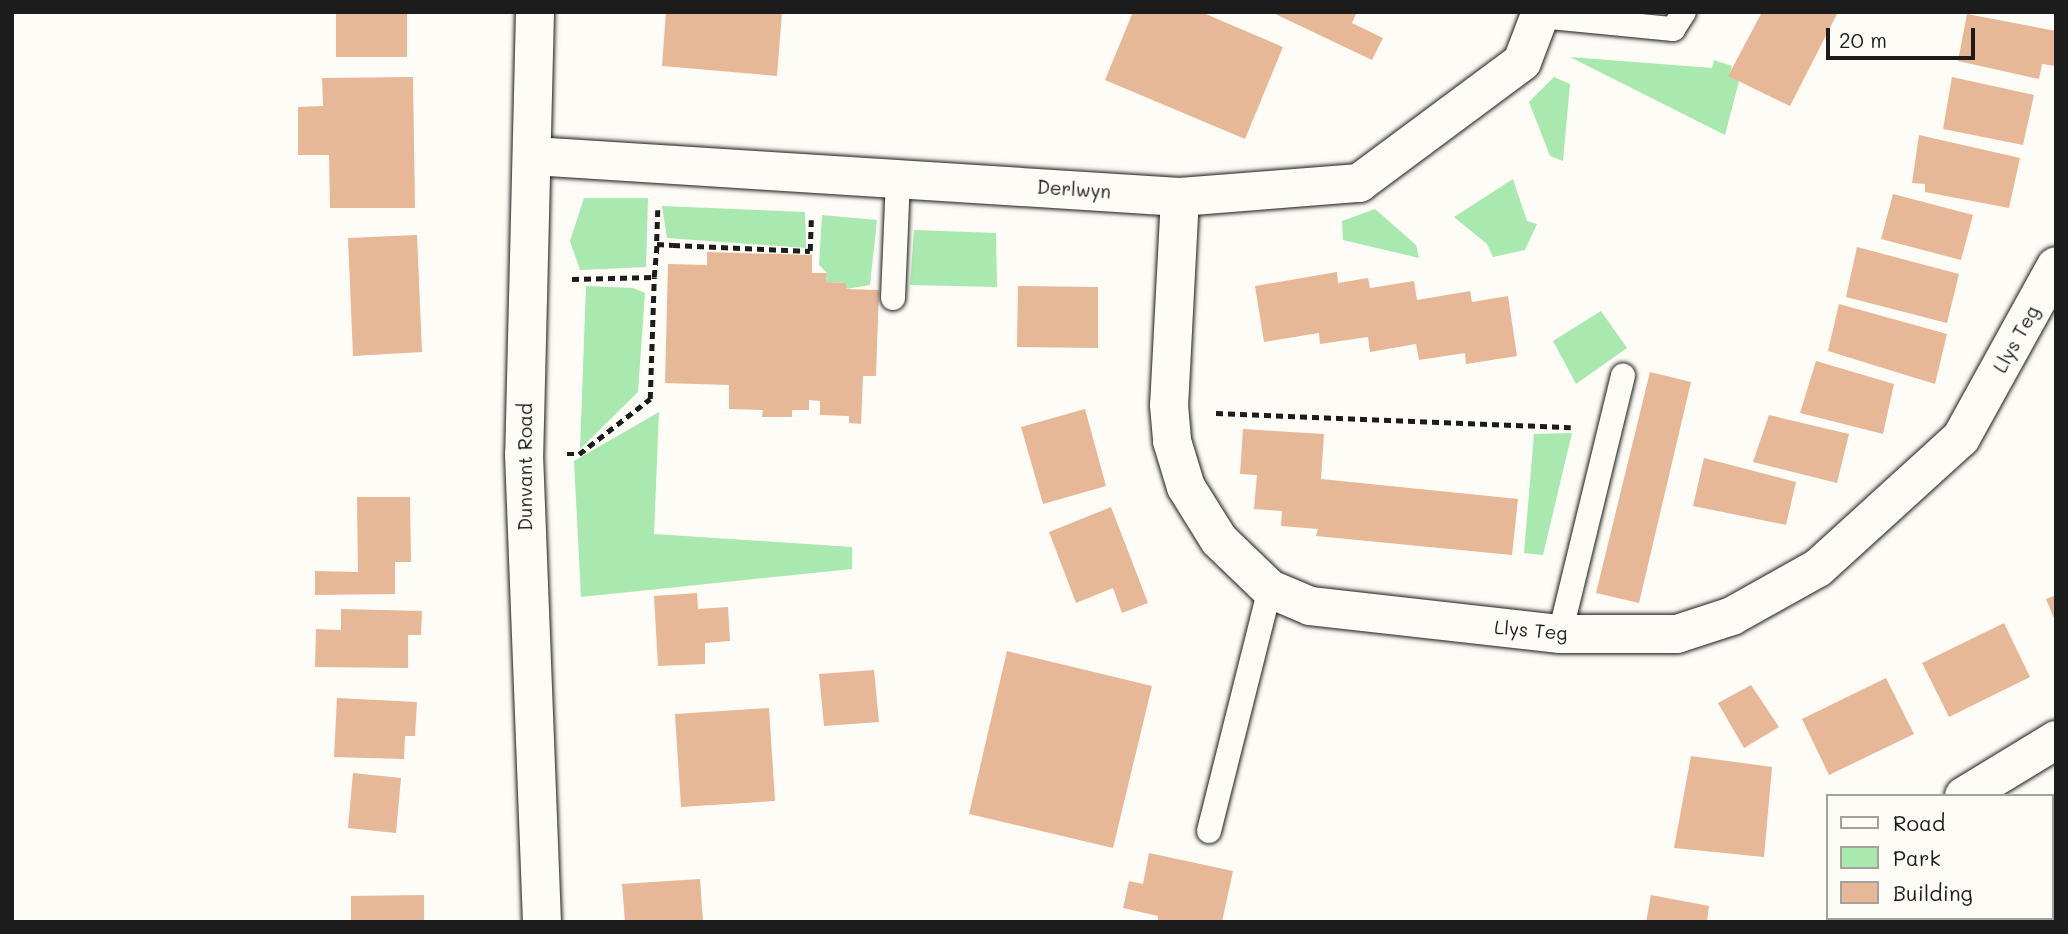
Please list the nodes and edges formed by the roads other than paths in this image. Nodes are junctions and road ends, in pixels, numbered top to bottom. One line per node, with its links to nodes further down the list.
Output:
1 (535, 12): 4 (street, Dunvant Road)
2 (1684, 12): 3 (lane)
3 (1541, 14): 6 (street, Derlwyn)
4 (533, 156): 5 (street, Derlwyn); 15 (street, Dunvant Road)
5 (898, 177): 6 (street, Derlwyn); 8 (lane)
6 (1180, 197): 10 (street, Llys Teg)
7 (2056, 267): 11 (street, Llys Teg)
8 (893, 298)
9 (1623, 376): 11 (lane)
10 (1270, 589): 11 (street, Llys Teg); 14 (lane)
11 (1560, 634)
12 (2056, 740): 13 (street)
13 (1967, 794)
14 (1209, 831)
15 (542, 922)

